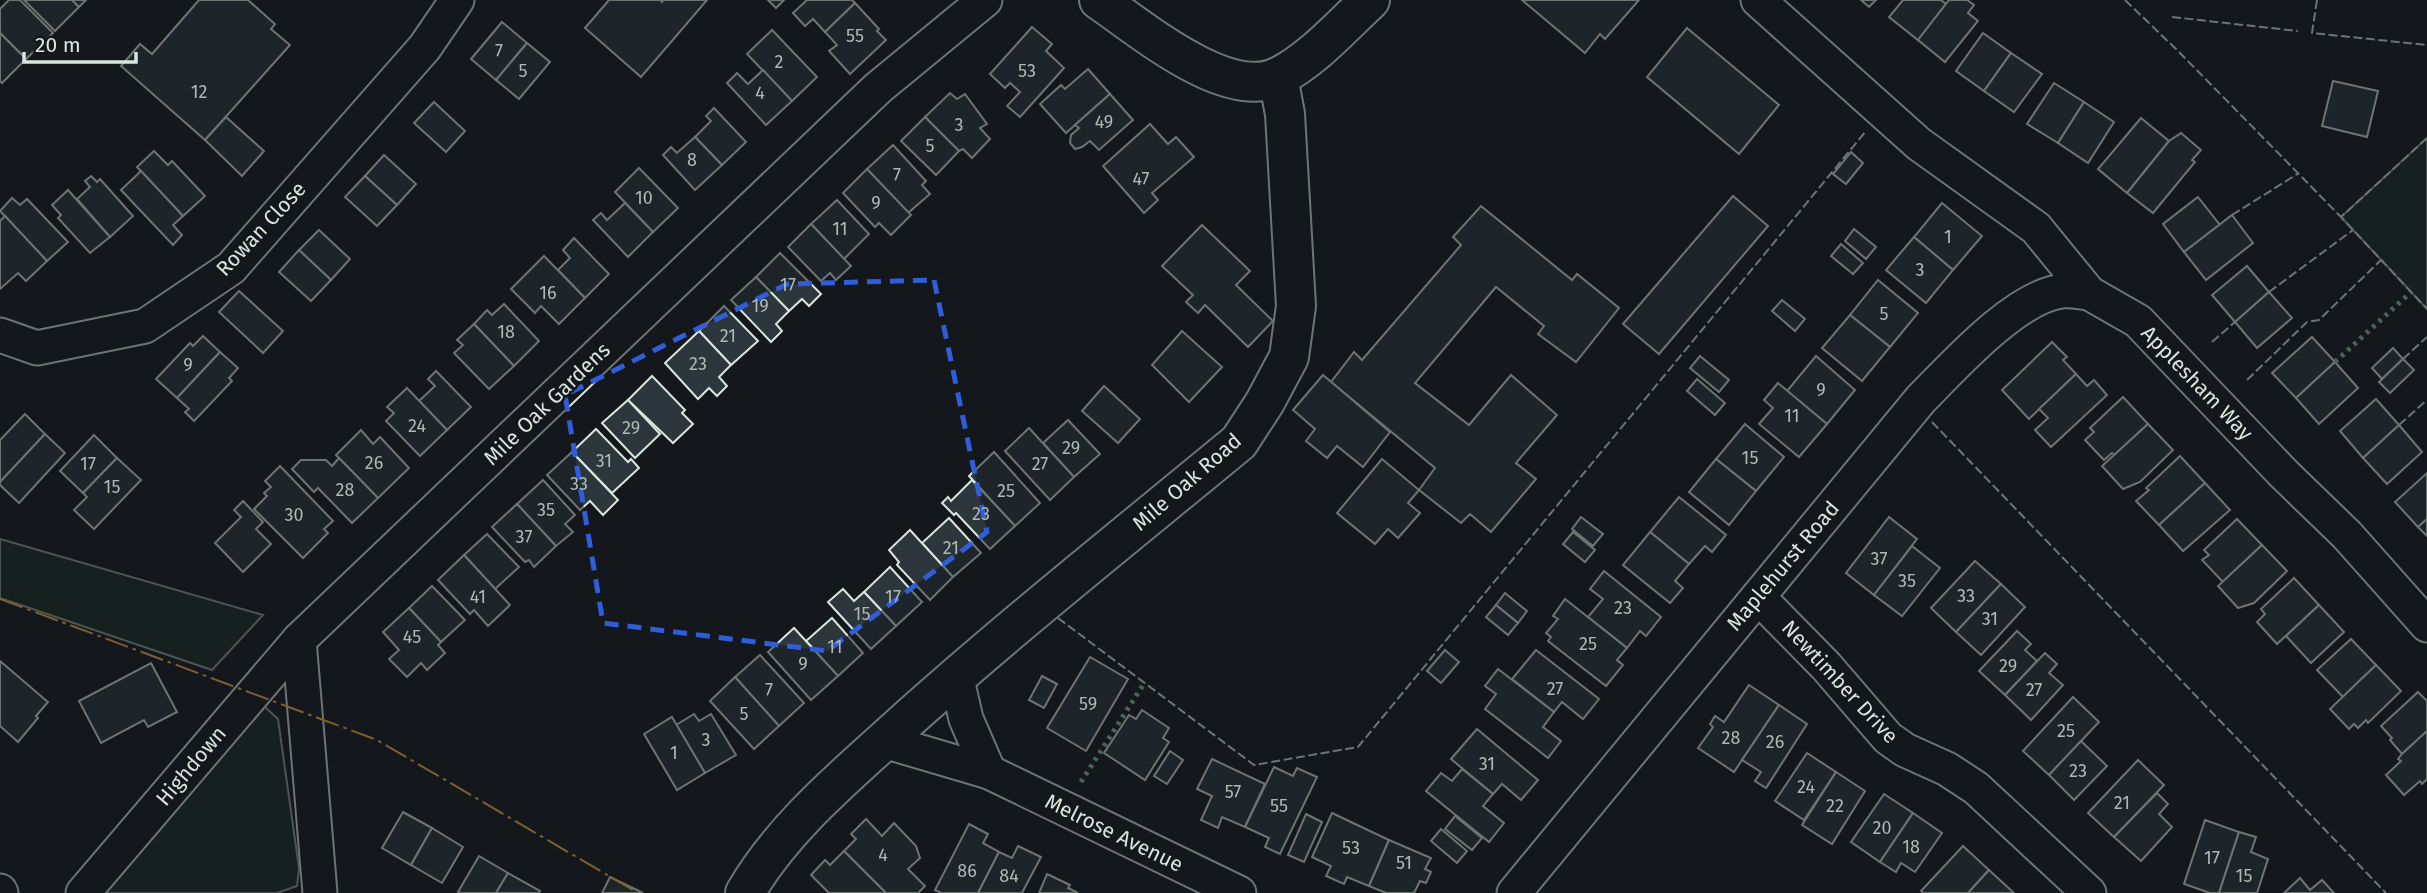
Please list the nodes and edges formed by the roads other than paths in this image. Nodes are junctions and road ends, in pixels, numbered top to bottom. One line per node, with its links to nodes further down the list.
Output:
1 (457, 0): 8 (street, Rowan Close)
2 (985, 0): 11 (street, Mile Oak Gardens)
3 (1099, 0): 6 (street)
4 (1370, 0): 6 (street)
5 (1758, 0): 7 (street, Applesham Way)
6 (1279, 77): 12 (street, Mile Oak Road)
7 (2089, 293): 9 (street, Maplehurst Road); 10 (street, Applesham Way)
8 (0, 335)
9 (1756, 599): 19 (street, Maplehurst Road); 20 (street, Newtimber Drive)
10 (2427, 625)
11 (299, 640): 15 (street, Highdown); 16 (street)
12 (956, 676): 13 (street, Mile Oak Road); 14 (street)
13 (884, 740): 14 (street, Melrose Avenue); 17 (street, Mile Oak Road)
14 (989, 772): 18 (street, Melrose Avenue)
15 (83, 893)
16 (320, 893)
17 (745, 893)
18 (1239, 893)
19 (1514, 893)
20 (2089, 893)

